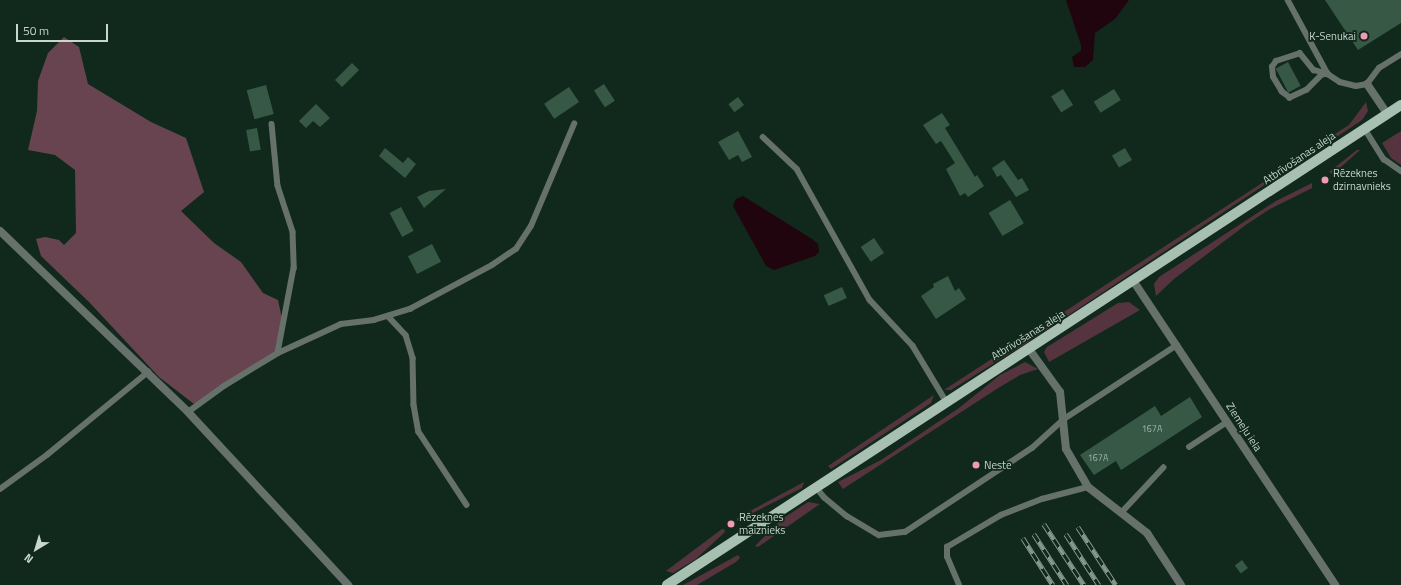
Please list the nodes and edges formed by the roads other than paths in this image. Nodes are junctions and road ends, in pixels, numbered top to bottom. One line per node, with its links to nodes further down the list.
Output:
1 (1288, 0): 3 (lane)
2 (1401, 54): 4 (lane)
3 (1328, 74): 3 (lane); 4 (lane)
4 (1367, 84): 6 (street)
5 (1401, 105): 6 (main road, Atbrīvošanas aleja)
6 (1387, 114): 9 (main road, Atbrīvošanas aleja)
7 (272, 124): 17 (lane)
8 (574, 124): 14 (lane)
9 (1365, 129): 11 (lane); 13 (main road, Atbrīvošanas aleja)
10 (764, 137): 19 (lane)
11 (1401, 171)
12 (0, 231): 18 (street)
13 (1134, 282): 15 (street, Ziemeļu iela); 16 (main road, Atbrīvošanas aleja)
14 (388, 316): 17 (lane); 28 (lane)
15 (1177, 345): 21 (lane); 22 (street, Ziemeļu iela)
16 (1029, 349): 19 (main road, Atbrīvošanas aleja); 21 (street)
17 (278, 353): 20 (lane)
18 (148, 372): 20 (street); 27 (lane)
19 (946, 401): 25 (main road, Atbrīvošanas aleja)
20 (188, 412): 30 (street)
21 (1064, 419): 25 (lane); 26 (street)
22 (1227, 422): 23 (lane); 34 (street, Ziemeļu iela)
23 (1188, 447)
24 (1163, 468): 29 (lane)
25 (816, 487): 31 (main road, Atbrīvošanas aleja)
26 (1088, 487): 29 (street); 32 (lane)
27 (0, 489)
28 (467, 505)
29 (1121, 513): 33 (street)
30 (348, 585)
31 (667, 585)
32 (959, 585)
33 (1181, 585)
34 (1335, 585)

